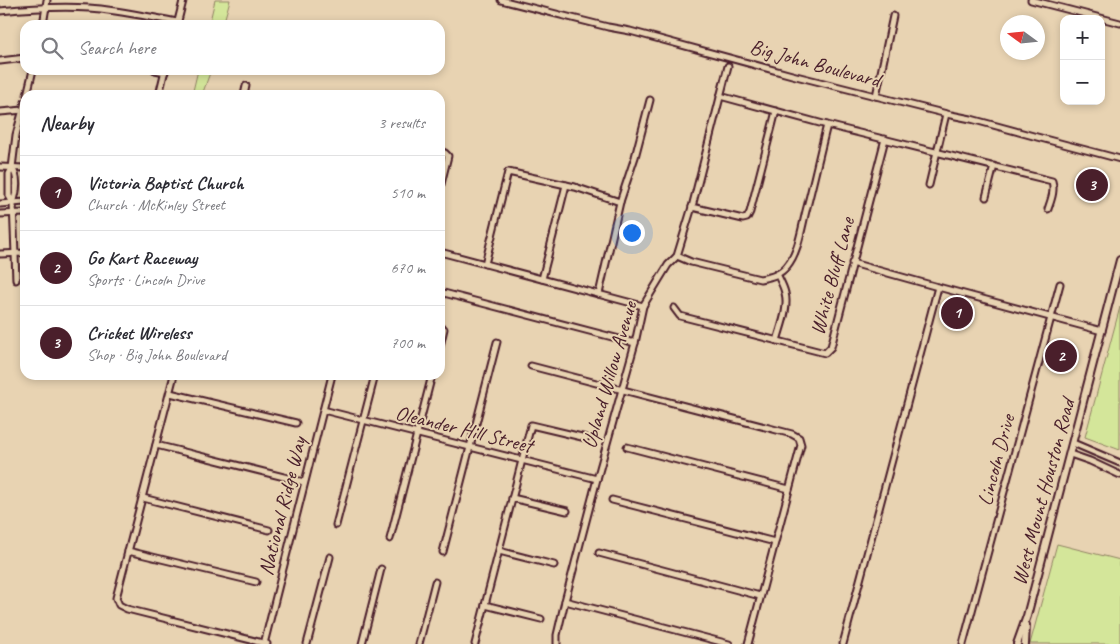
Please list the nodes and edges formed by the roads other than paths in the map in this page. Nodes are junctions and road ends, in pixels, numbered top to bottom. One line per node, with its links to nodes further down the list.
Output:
1 (47, 0): 5 (street)
2 (501, 0): 22 (street, Big John Boulevard)
3 (1031, 0): 11 (street)
4 (183, 1): 10 (street)
5 (46, 7): 6 (street); 8 (street); 9 (street)
6 (0, 11)
7 (893, 16): 22 (street)
8 (44, 20)
9 (161, 20)
10 (178, 20)
11 (1120, 23)
12 (20, 58): 13 (street)
13 (0, 60)
14 (728, 66): 21 (street, Upland Willow Avenue)
15 (32, 75): 18 (street)
16 (164, 75): 19 (street)
17 (246, 86): 20 (street)
18 (28, 90)
19 (160, 90)
20 (245, 90)
21 (720, 96): 25 (street); 46 (street, Upland Willow Avenue)
22 (876, 96): 27 (street, Big John Boulevard)
23 (650, 100): 44 (street)
24 (20, 110): 26 (street)
25 (776, 111): 29 (street); 46 (street)
26 (0, 112)
27 (946, 114): 31 (street); 33 (street, Big John Boulevard)
28 (20, 122): 36 (street)
29 (828, 125): 30 (street); 59 (street)
30 (885, 139): 31 (street); 57 (street, White Bluff Lane)
31 (937, 152): 34 (street); 40 (street)
32 (445, 153): 38 (street)
33 (1120, 158)
34 (994, 166): 41 (street); 47 (street)
35 (0, 167): 36 (street)
36 (12, 168): 37 (street); 42 (street)
37 (20, 168)
38 (445, 168)
39 (566, 185): 44 (street); 58 (street); 60 (street)
40 (930, 185)
41 (986, 197)
42 (13, 202): 43 (street); 45 (street); 48 (street)
43 (20, 202)
44 (620, 202): 65 (street)
45 (0, 204)
46 (692, 207): 55 (street, Upland Willow Avenue)
47 (1048, 209)
48 (14, 213): 49 (street); 50 (street); 51 (street)
49 (20, 213)
50 (0, 214)
51 (14, 253): 52 (street); 54 (street); 61 (street)
52 (20, 253)
53 (445, 253): 58 (street)
54 (0, 254)
55 (677, 256): 59 (street); 66 (street, Upland Willow Avenue)
56 (1120, 260): 69 (main road, West Mount Houston Road)
57 (852, 263): 63 (street); 70 (street, White Bluff Lane)
58 (485, 264): 60 (street)
59 (777, 274): 70 (street)
60 (542, 279): 65 (street)
61 (16, 280)
62 (1060, 284): 68 (street, Lincoln Drive)
63 (938, 287): 68 (street); 126 (street)
64 (445, 293): 72 (street)
65 (599, 294): 66 (street)
66 (643, 306): 72 (street, Upland Willow Avenue)
67 (674, 308): 70 (street, White Bluff Lane)
68 (1051, 317): 69 (street); 127 (street, Lincoln Drive)
69 (1102, 331): 85 (main road, West Mount Houston Road)
70 (777, 341)
71 (497, 342): 87 (street)
72 (635, 343): 78 (street, Upland Willow Avenue)
73 (531, 366): 78 (street)
74 (173, 380): 79 (street)
75 (330, 380): 80 (street, National Ridge Way)
76 (374, 380): 81 (street)
77 (431, 380): 83 (street)
78 (622, 390): 93 (street, Upland Willow Avenue); 95 (street)
79 (170, 393): 82 (street); 86 (street)
80 (323, 410): 81 (street, Oleander Hill Street); 94 (street, National Ridge Way)
81 (363, 420): 83 (street, Oleander Hill Street); 100 (street)
82 (296, 424)
83 (417, 434): 87 (street, Oleander Hill Street); 102 (street)
84 (586, 438): 90 (street)
85 (1073, 443): 89 (main road, West Mount Houston Road); 91 (street)
86 (156, 445): 94 (street); 96 (street)
87 (469, 447): 90 (street, Oleander Hill Street); 106 (street)
88 (627, 448): 95 (street)
89 (1070, 454): 92 (street); 116 (main road, West Mount Houston Road)
90 (522, 461): 93 (street, Oleander Hill Street); 97 (street)
91 (1120, 463)
92 (1120, 475)
93 (597, 479): 114 (street, Upland Willow Avenue)
94 (304, 482): 118 (street, National Ridge Way)
95 (789, 489): 103 (street)
96 (142, 498): 101 (street); 105 (street)
97 (512, 498): 99 (street); 104 (street)
98 (612, 500): 103 (street)
99 (567, 511)
100 (336, 525)
101 (269, 530)
102 (390, 539)
103 (775, 542): 113 (street)
104 (499, 551): 109 (street); 115 (street)
105 (128, 552): 111 (street); 118 (street)
106 (443, 552)
107 (598, 554): 113 (street)
108 (330, 557): 119 (street)
109 (554, 565)
110 (381, 569): 120 (street)
111 (256, 582)
112 (435, 582): 121 (street)
113 (760, 596): 125 (street)
114 (565, 601): 123 (street, Upland Willow Avenue); 124 (street)
115 (485, 604): 117 (street); 122 (street)
116 (1027, 616): 128 (main road); 129 (main road)
117 (541, 619)
118 (265, 644)
119 (307, 644)
120 (362, 644)
121 (419, 644)
122 (475, 644)
123 (557, 644)
124 (729, 644)
125 (748, 644)
126 (843, 644)
127 (963, 644)
128 (1017, 644)
129 (1025, 644)

